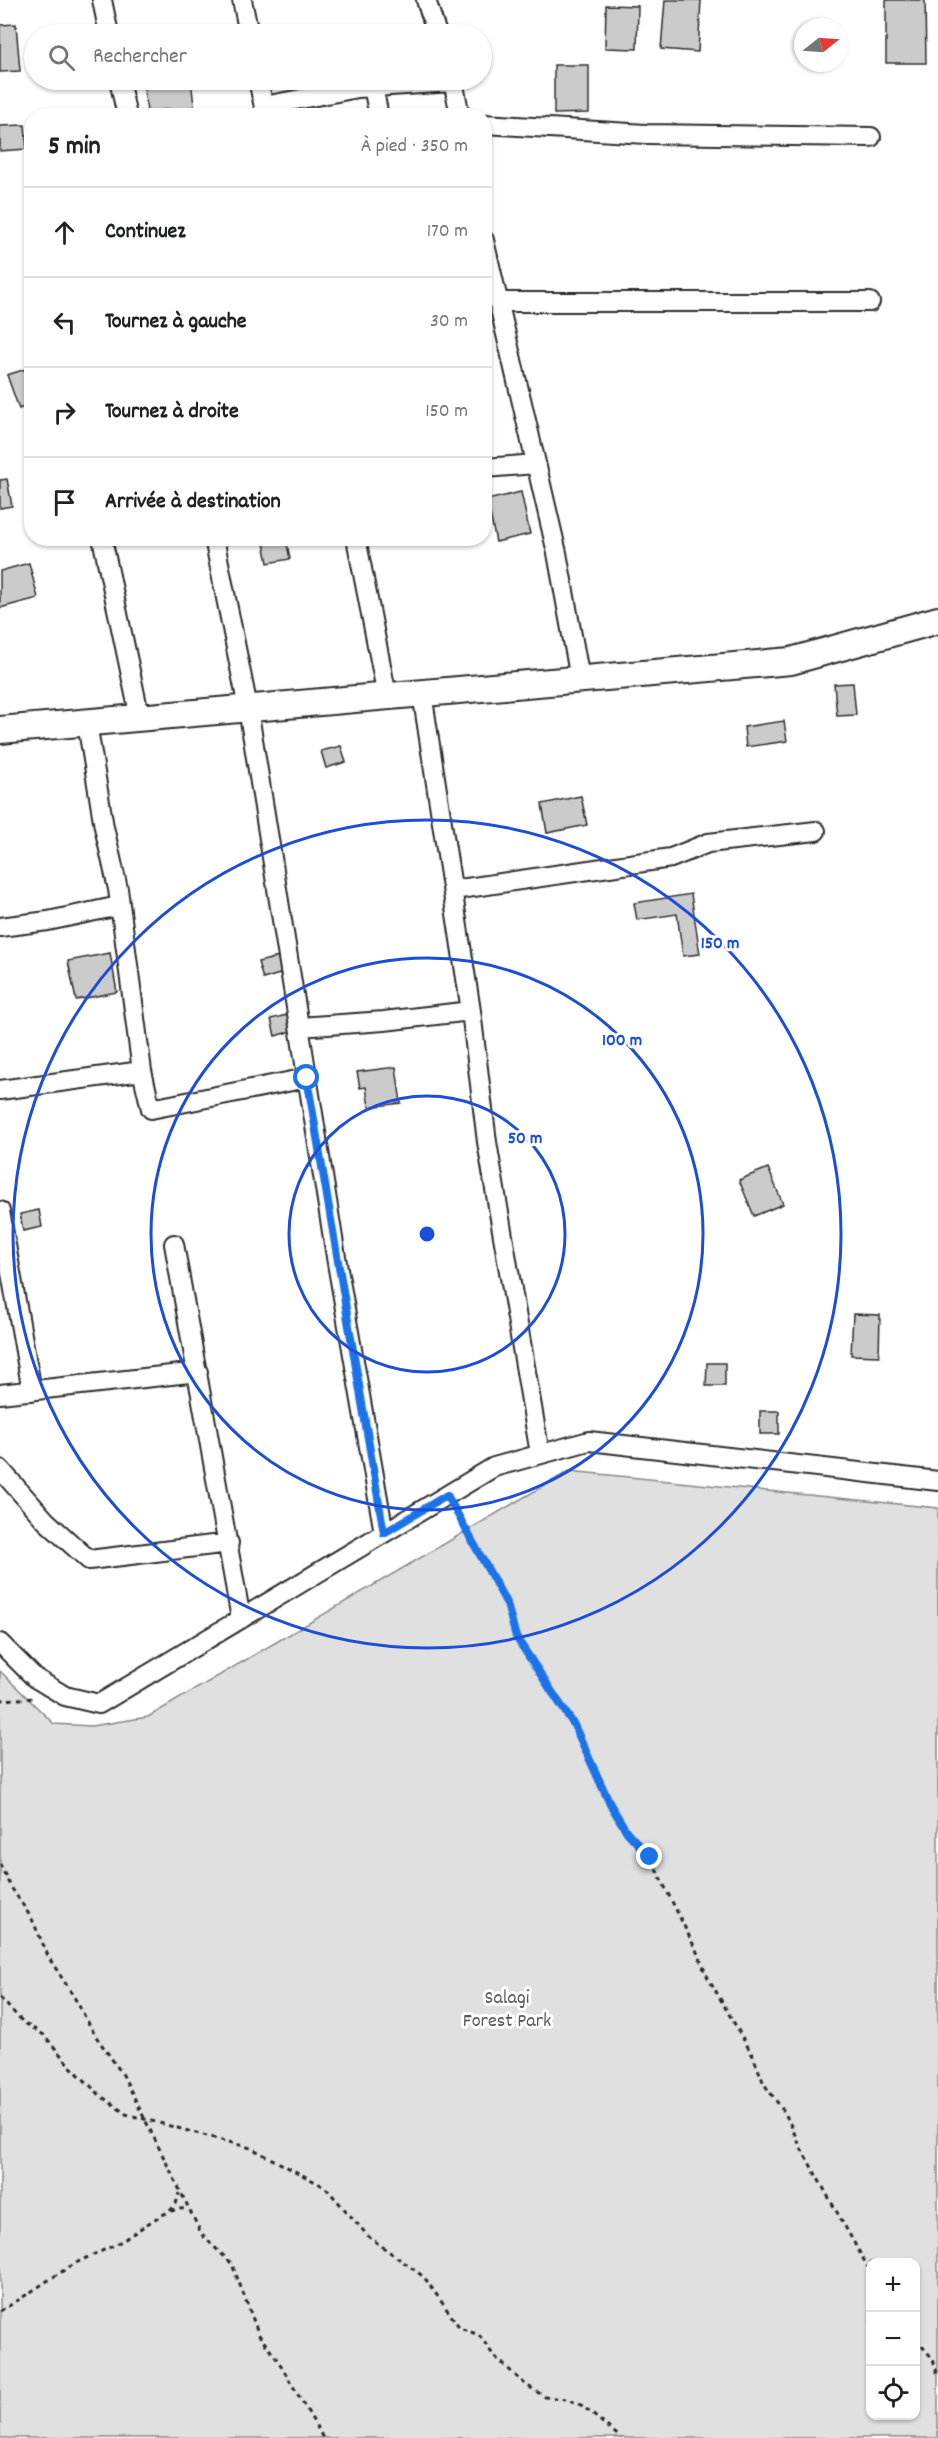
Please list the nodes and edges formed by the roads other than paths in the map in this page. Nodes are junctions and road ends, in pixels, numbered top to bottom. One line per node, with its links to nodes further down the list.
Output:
1 (102, 0): 4 (street)
2 (242, 0): 5 (street)
3 (426, 0): 6 (street)
4 (107, 24)
5 (247, 24)
6 (434, 24)
7 (121, 90): 12 (street)
8 (260, 90): 13 (street)
9 (350, 90): 14 (street)
10 (374, 90): 15 (street)
11 (455, 90): 16 (street)
12 (125, 108)
13 (264, 108)
14 (277, 108)
15 (377, 108)
16 (458, 108)
17 (492, 124): 18 (street)
18 (871, 137)
19 (492, 275): 20 (street)
20 (498, 302): 21 (street); 22 (street)
21 (870, 302)
22 (536, 464): 23 (street); 28 (street)
23 (492, 467)
24 (104, 546): 32 (street)
25 (216, 546): 31 (street)
26 (358, 546): 30 (street)
27 (938, 620): 28 (street)
28 (580, 679): 29 (street)
29 (422, 693): 30 (street); 36 (street)
30 (387, 696): 31 (street)
31 (248, 708): 32 (street); 40 (street)
32 (140, 718): 33 (street)
33 (87, 723): 34 (street); 37 (street)
34 (0, 730)
35 (816, 831): 36 (street)
36 (453, 890): 39 (street)
37 (119, 906): 38 (street); 41 (street)
38 (0, 927)
39 (471, 1011): 40 (street); 50 (street)
40 (299, 1027): 42 (street)
41 (142, 1071): 42 (street); 43 (street)
42 (307, 1078): 53 (street)
43 (0, 1090)
44 (0, 1211): 46 (street)
45 (174, 1245): 47 (street)
46 (6, 1279): 48 (street)
47 (198, 1372): 48 (street); 54 (street)
48 (32, 1391): 49 (street)
49 (0, 1394)
50 (540, 1454): 52 (street); 53 (street)
51 (0, 1469): 54 (street)
52 (938, 1481)
53 (384, 1533): 55 (street)
54 (229, 1543): 55 (street)
55 (241, 1619): 56 (street)
56 (0, 1643)

